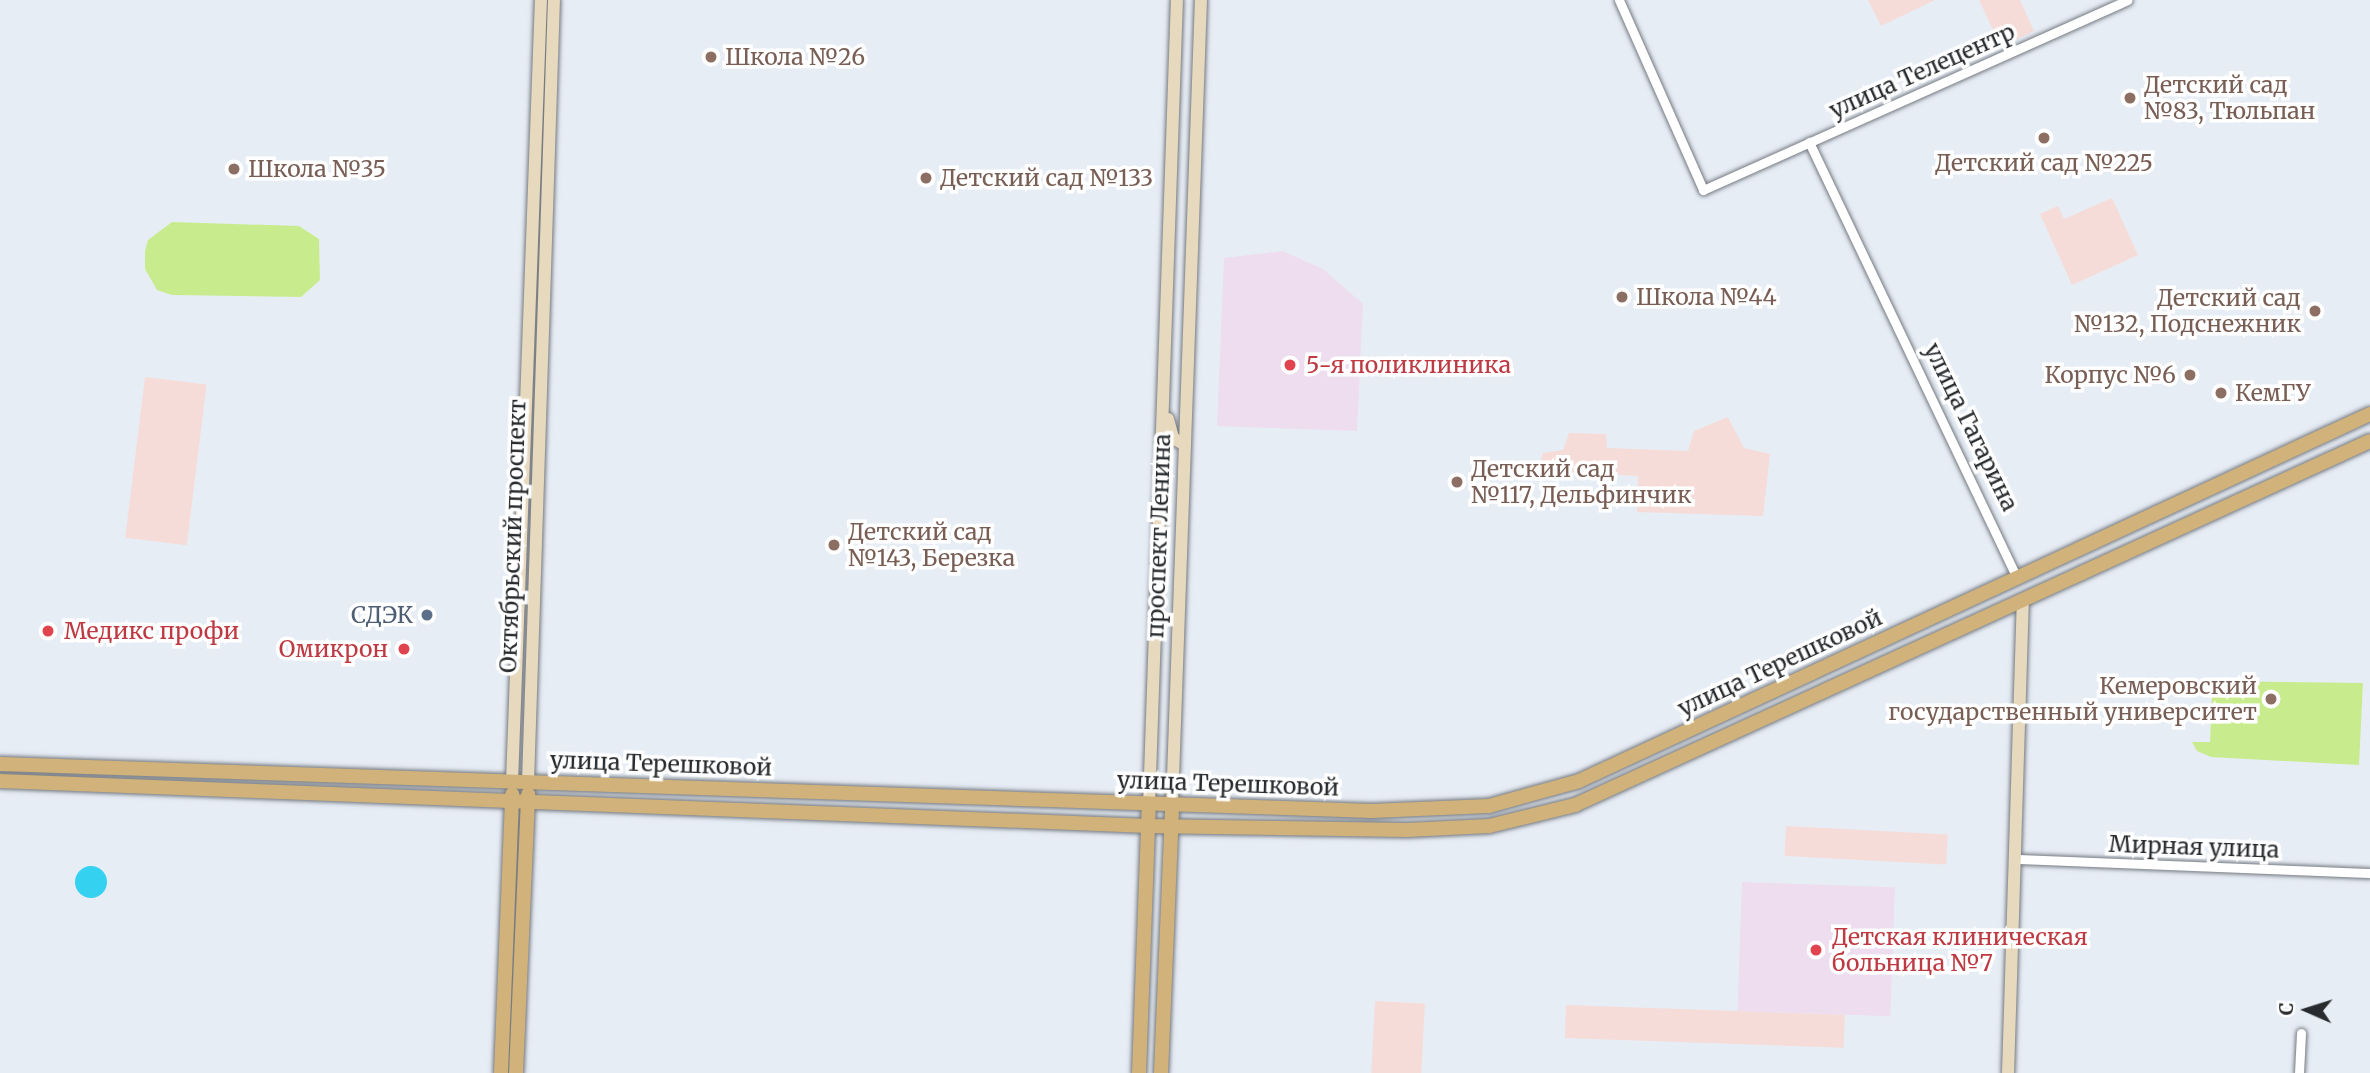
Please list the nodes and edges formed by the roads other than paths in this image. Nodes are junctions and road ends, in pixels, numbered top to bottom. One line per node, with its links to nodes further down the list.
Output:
1 (541, 0): 16 (main road, Октябрьский проспект)
2 (554, 0): 17 (main road, Октябрьский проспект)
3 (1177, 0): 8 (main road, проспект Ленина)
4 (1201, 0): 11 (main road, проспект Ленина)
5 (1619, 0): 7 (street)
6 (2127, 0): 7 (street, улица Телецентр)
7 (1809, 142): 12 (street, улица Гагарина)
8 (1163, 401): 11 (main road); 20 (main road, проспект Ленина)
9 (2370, 414): 12 (main road, улица Терешковой)
10 (2370, 441): 13 (main road, улица Терешковой)
11 (1185, 445): 21 (main road, проспект Ленина)
12 (2017, 579): 13 (main road, улица Гагарина); 21 (main road, улица Терешковой)
13 (2022, 600): 23 (main road, улица Терешковой); 24 (main road, улица Гагарина)
14 (0, 764): 16 (main road, улица Терешковой)
15 (0, 781): 18 (main road, улица Терешковой)
16 (512, 782): 17 (main road, улица Терешковой); 18 (main road, Октябрьский проспект)
17 (528, 782): 19 (main road, Октябрьский проспект); 20 (main road, улица Терешковой)
18 (512, 800): 19 (main road, улица Терешковой); 27 (main road, Октябрьский проспект)
19 (527, 802): 22 (main road, улица Терешковой); 28 (main road, Октябрьский проспект)
20 (1149, 804): 21 (main road, улица Терешковой); 22 (main road, проспект Ленина)
21 (1172, 805): 23 (main road, проспект Ленина)
22 (1148, 826): 23 (main road, улица Терешковой); 29 (main road, проспект Ленина)
23 (1171, 826): 30 (main road, проспект Ленина)
24 (2017, 859): 25 (street, Мирная улица); 31 (main road, улица Гагарина)
25 (2370, 873)
26 (2301, 1033): 32 (street)
27 (501, 1073)
28 (516, 1073)
29 (1139, 1073)
30 (1161, 1073)
31 (2008, 1073)
32 (2299, 1073)

